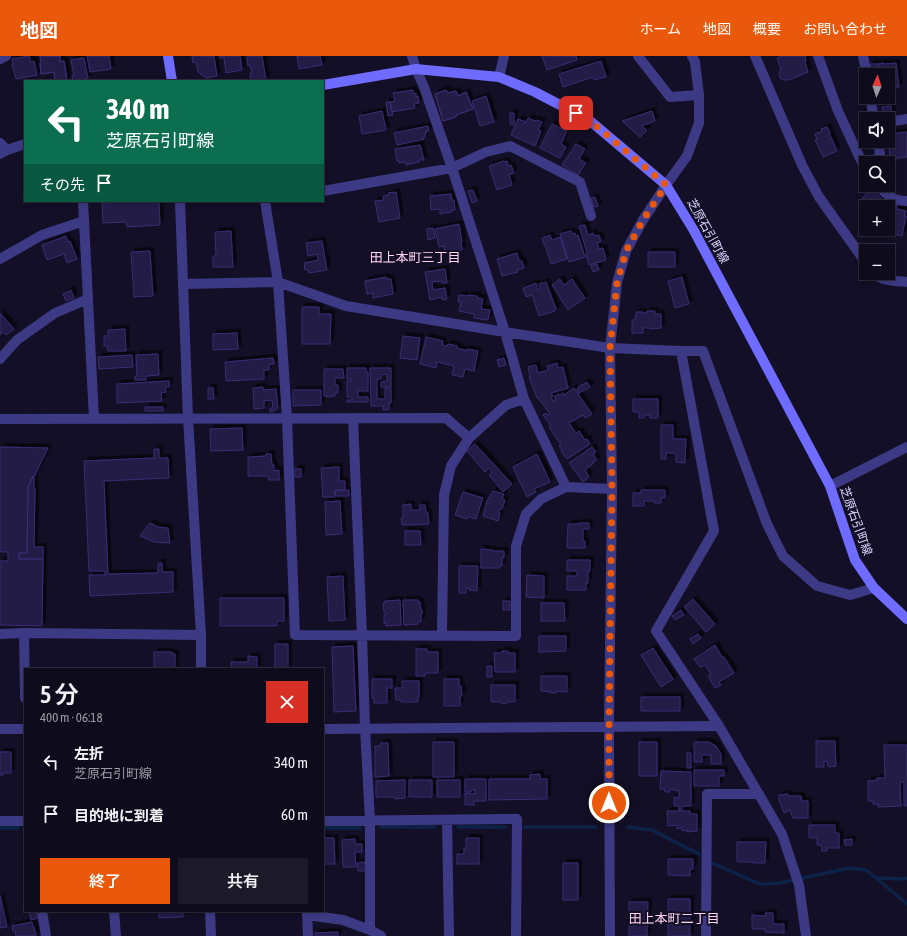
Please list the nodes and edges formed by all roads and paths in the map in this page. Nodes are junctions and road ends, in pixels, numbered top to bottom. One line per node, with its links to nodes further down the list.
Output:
1 (6, 56): 10 (street)
2 (168, 56): 14 (main road)
3 (412, 56): 12 (street)
4 (504, 56): 13 (street)
5 (638, 56): 16 (street)
6 (692, 56): 16 (street)
7 (755, 56): 32 (street)
8 (818, 56): 21 (street)
9 (863, 56): 11 (street)
10 (0, 59)
11 (866, 68)
12 (416, 69): 13 (main road, 芝原石引町線); 15 (main road, 芝原石引町線); 22 (street)
13 (499, 77): 23 (main road, 芝原石引町線)
14 (172, 80)
15 (324, 85)
16 (699, 96): 23 (street)
17 (907, 120): 18 (street)
18 (895, 121)
19 (24, 144): 20 (street)
20 (2, 149)
21 (859, 156)
22 (452, 168): 24 (street); 30 (street); 39 (street)
23 (666, 185): 40 (street); 51 (main road, 芝原石引町線)
24 (324, 191)
25 (884, 192): 26 (street)
26 (907, 201)
27 (83, 202): 31 (street)
28 (180, 202): 37 (street)
29 (265, 202): 35 (street)
30 (591, 216)
31 (84, 221): 33 (street); 38 (street)
32 (859, 253)
33 (0, 259)
34 (889, 280): 36 (street)
35 (278, 282): 37 (street); 39 (street); 45 (street)
36 (907, 282)
37 (183, 284): 44 (street)
38 (88, 299): 42 (street); 48 (street)
39 (505, 332): 40 (street); 43 (street)
40 (610, 348): 41 (street); 53 (street)
41 (681, 351): 54 (street); 63 (street)
42 (0, 359)
43 (524, 399): 49 (street); 52 (street)
44 (188, 418): 45 (street); 48 (street); 60 (street)
45 (287, 418): 46 (street); 58 (street)
46 (353, 418): 49 (street); 58 (street)
47 (0, 419): 48 (street)
48 (94, 419)
49 (468, 438): 59 (street)
50 (907, 447): 51 (street)
51 (830, 486): 54 (main road, 芝原石引町線)
52 (566, 487): 53 (street); 59 (street)
53 (612, 489): 64 (street)
54 (874, 588): 55 (main road, 芝原石引町線)
55 (907, 619)
56 (24, 633): 57 (street); 60 (street); 61 (street)
57 (0, 634)
58 (362, 635): 59 (street); 65 (street)
59 (442, 635)
60 (201, 636): 62 (street)
61 (25, 668)
62 (201, 668)
63 (719, 726): 64 (street); 69 (street)
64 (609, 727): 65 (street); 87 (street)
65 (365, 728): 68 (street); 70 (street)
66 (0, 729): 67 (street)
67 (24, 729)
68 (324, 729)
69 (759, 794): 88 (street); 89 (street)
70 (370, 820): 71 (street); 74 (street); 79 (street)
71 (447, 820): 85 (street); 86 (street)
72 (0, 821): 73 (street)
73 (24, 821)
74 (324, 821)
75 (42, 912): 80 (street)
76 (114, 912): 81 (street)
77 (210, 912): 82 (street)
78 (307, 913): 79 (street); 83 (street)
79 (370, 930): 84 (street)
80 (46, 936)
81 (116, 936)
82 (211, 936)
83 (308, 936)
84 (381, 936)
85 (448, 936)
86 (516, 936)
87 (610, 936)
88 (706, 936)
89 (806, 936)

